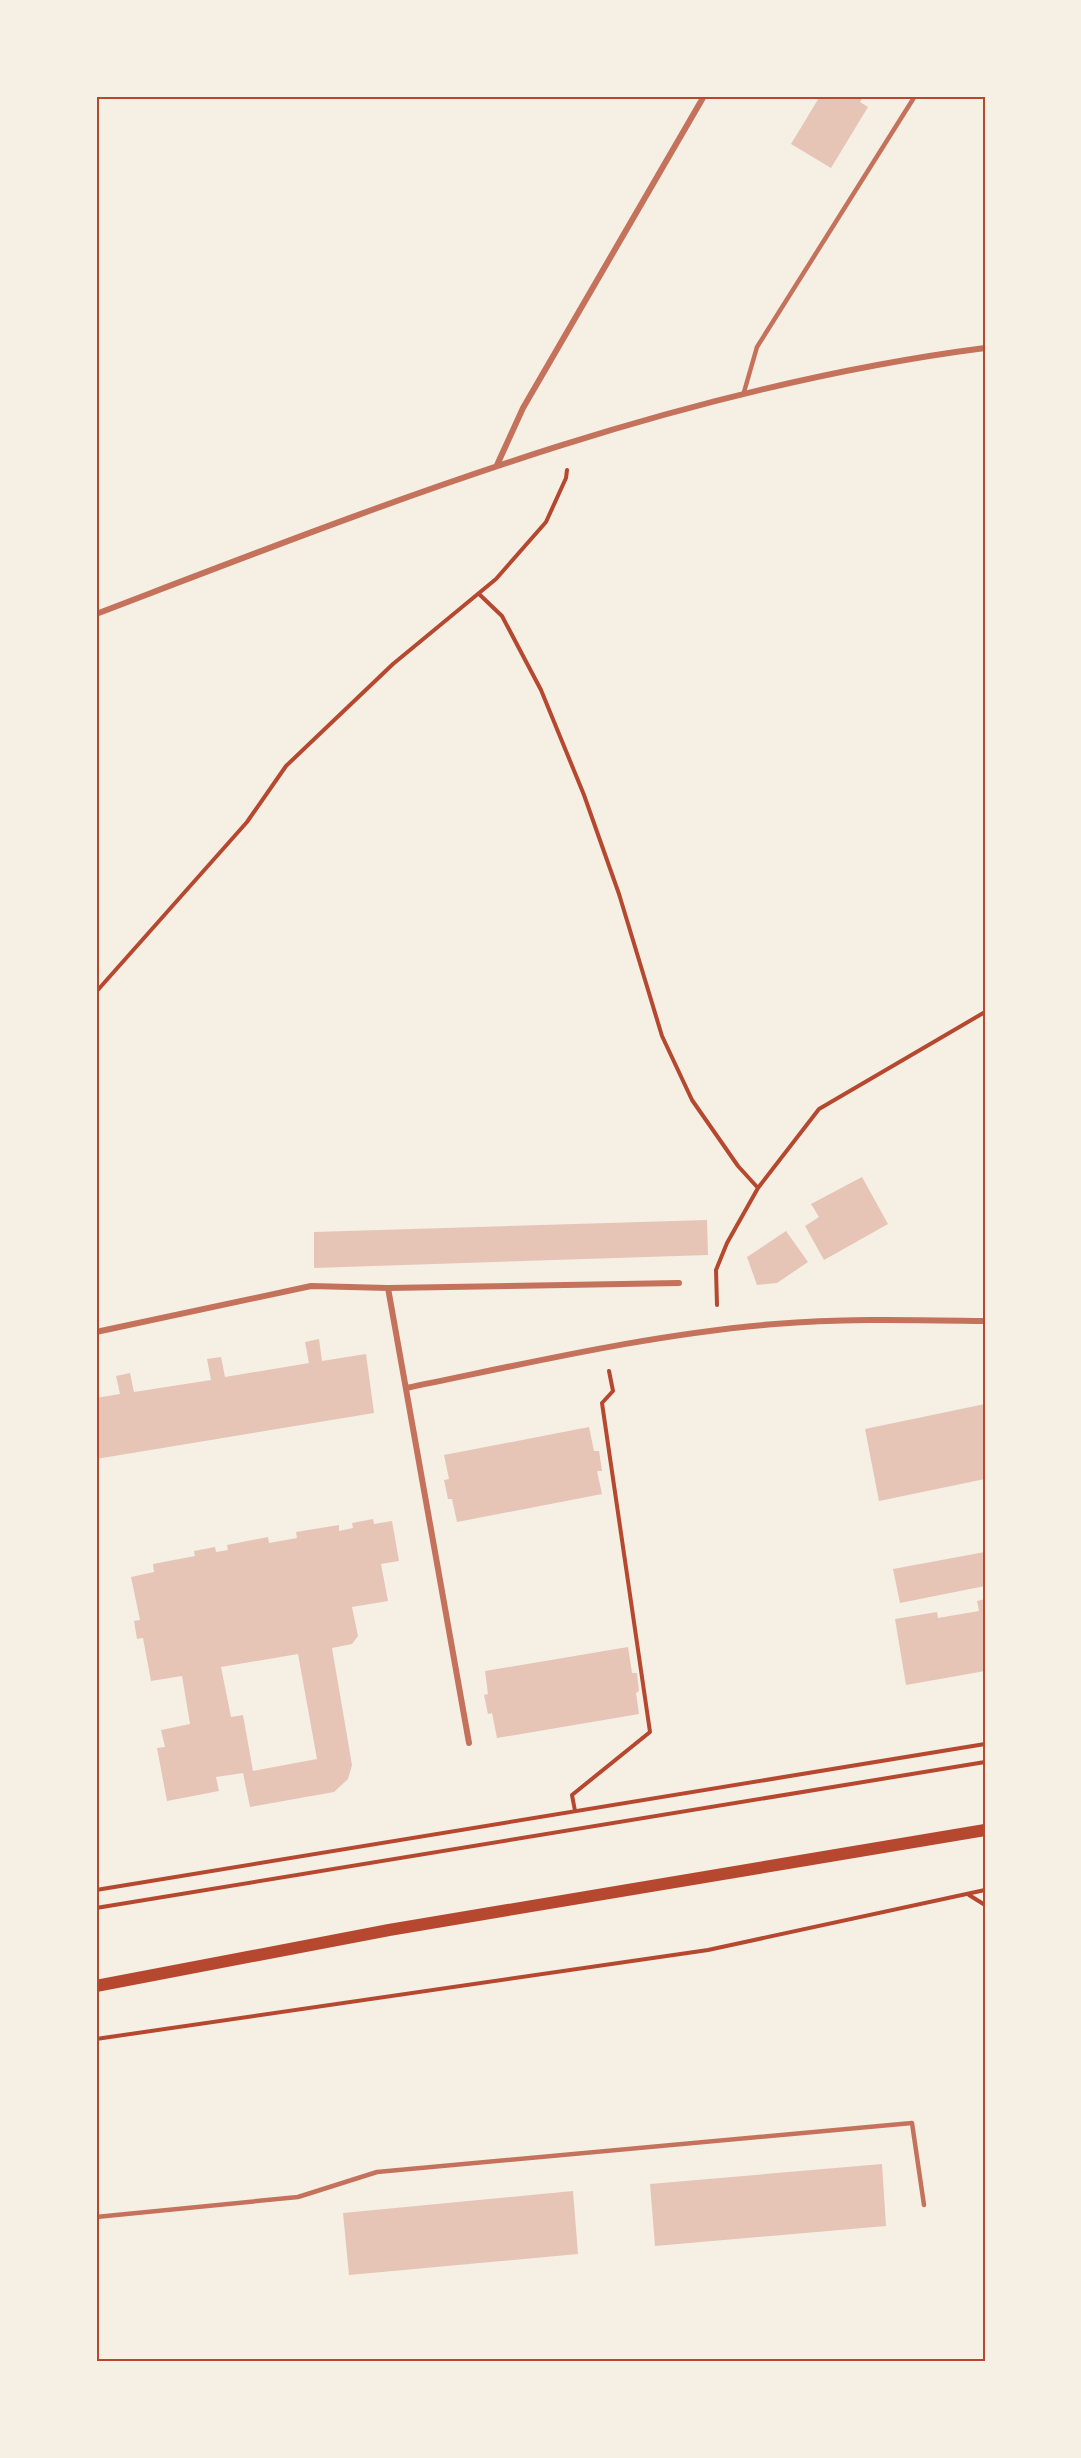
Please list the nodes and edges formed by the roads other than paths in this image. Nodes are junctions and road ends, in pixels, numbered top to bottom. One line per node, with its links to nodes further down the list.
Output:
1 (704, 96): 5 (street)
2 (915, 96): 4 (lane)
3 (985, 348): 4 (street)
4 (744, 392): 5 (street)
5 (497, 465): 6 (street)
6 (96, 614)
7 (679, 1283): 8 (street)
8 (388, 1288): 10 (street); 11 (street)
9 (985, 1321): 11 (street)
10 (96, 1332)
11 (406, 1388): 12 (street)
12 (469, 1743)
13 (985, 1830): 14 (main road)
14 (96, 1986)
15 (924, 2205): 16 (lane)
16 (96, 2217)

